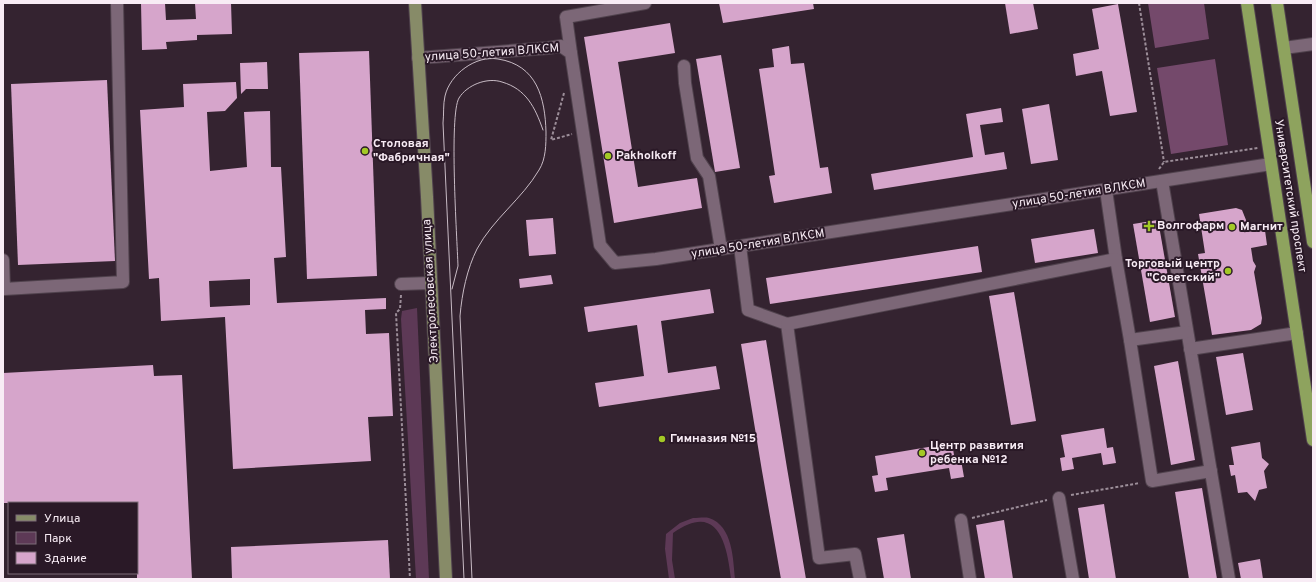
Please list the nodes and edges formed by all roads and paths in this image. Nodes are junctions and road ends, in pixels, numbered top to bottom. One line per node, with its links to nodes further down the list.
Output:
1 (117, 3): 24 (street)
2 (415, 3): 10 (main road, Электролесовская улица)
3 (645, 3): 9 (street)
4 (1139, 3): 15 (path)
5 (1247, 3): 16 (highway, Университетский проспект)
6 (1277, 3): 8 (highway, Университетский проспект)
7 (1313, 44): 8 (street)
8 (1284, 48): 20 (highway, Университетский проспект)
9 (571, 53): 10 (street, улица 50-летия ВЛКСМ); 12 (street, улица 50-летия ВЛКСМ)
10 (418, 58): 25 (main road, Электролесовская улица)
11 (684, 66): 22 (street)
12 (576, 80): 13 (street, улица 50-летия ВЛКСМ); 13 (path)
13 (583, 130): 22 (street, улица 50-летия ВЛКСМ)
14 (1253, 149): 15 (path)
15 (1164, 162): 18 (path)
16 (1271, 164): 17 (street, улица 50-летия ВЛКСМ); 29 (highway, Университетский проспект)
17 (1162, 181): 18 (street, улица 50-летия ВЛКСМ); 28 (street)
18 (1148, 183): 19 (street, улица 50-летия ВЛКСМ)
19 (1106, 190): 21 (street, улица 50-летия ВЛКСМ); 23 (street)
20 (1313, 242)
21 (740, 246): 22 (street, улица 50-летия ВЛКСМ); 27 (street)
22 (721, 250)
23 (1116, 259): 27 (street); 30 (street)
24 (3, 260)
25 (431, 282): 26 (street); 37 (main road, Электролесовская улица)
26 (402, 284): 36 (path)
27 (787, 324): 38 (street)
28 (1187, 332): 30 (street); 31 (street)
29 (1297, 333): 31 (street); 32 (highway, Университетский проспект)
30 (1130, 340): 33 (street)
31 (1190, 349): 33 (street)
32 (1313, 440)
33 (1211, 471): 41 (street)
34 (1059, 498): 40 (street)
35 (961, 520): 39 (street)
36 (410, 579)
37 (446, 579)
38 (860, 579)
39 (970, 579)
40 (1073, 579)
41 (1229, 579)

